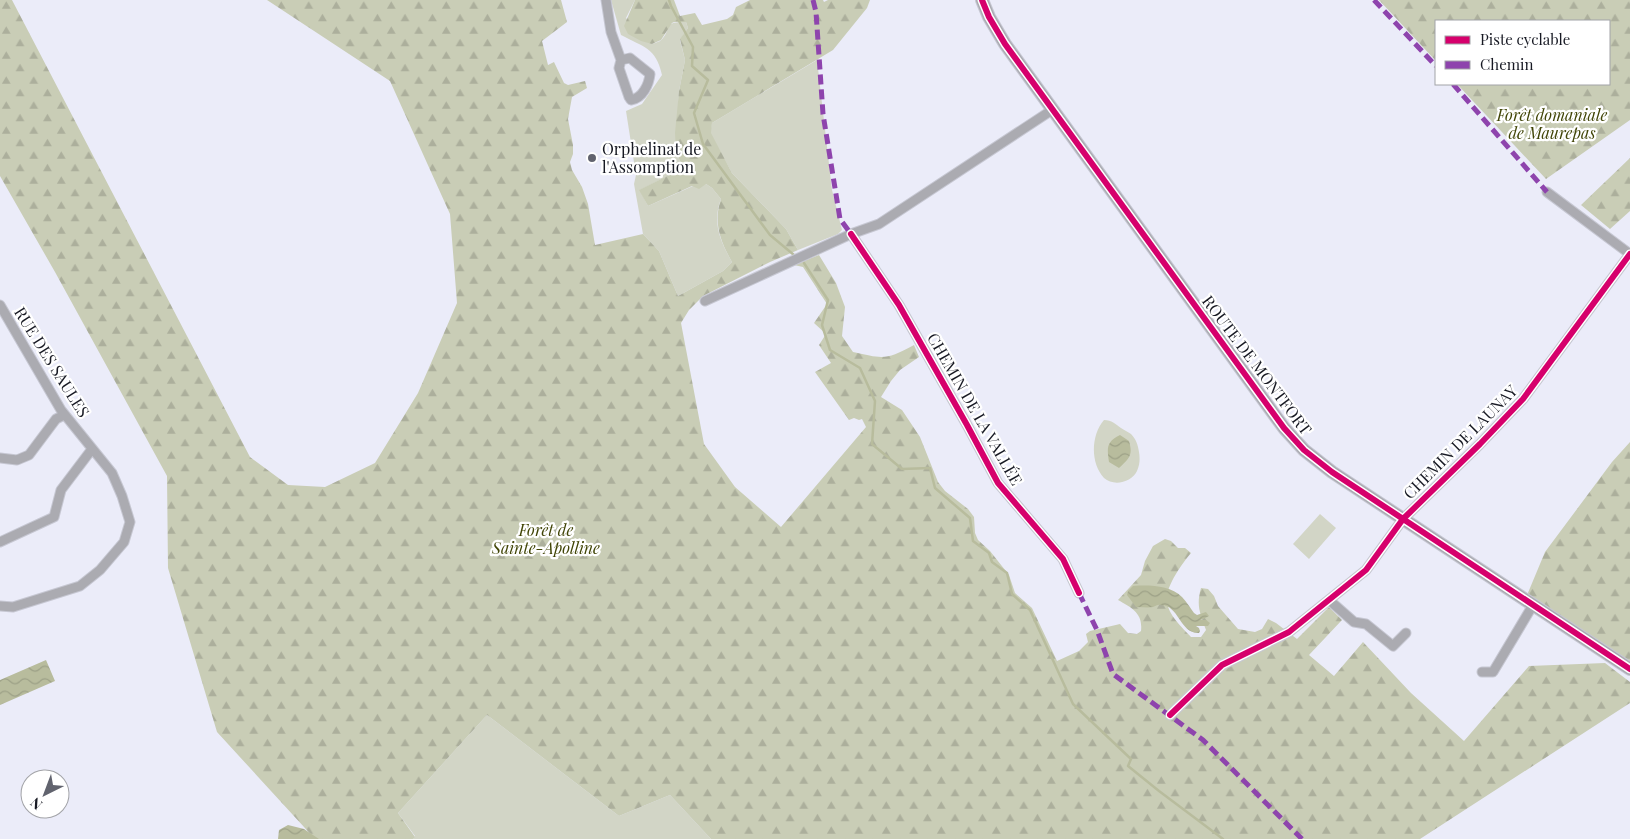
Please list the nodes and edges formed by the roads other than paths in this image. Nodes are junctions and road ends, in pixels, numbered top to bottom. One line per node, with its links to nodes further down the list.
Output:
1 (606, 0): 3 (street)
2 (982, 0): 4 (street, ROUTE DE MONTFORT)
3 (621, 60): 3 (street)
4 (1052, 110): 6 (street); 13 (street, ROUTE DE MONTFORT)
5 (1547, 192): 7 (street)
6 (852, 234): 8 (street); 15 (street, CHEMIN DE LA VALLÉE)
7 (1630, 254): 13 (street, CHEMIN DE LAUNAY)
8 (705, 301)
9 (1, 311): 10 (street, RUE DES SAULES)
10 (64, 415): 11 (street, RUE DES SAULES); 12 (street)
11 (92, 449): 14 (street); 18 (street, RUE DES SAULES)
12 (0, 458)
13 (1403, 519): 16 (street, CHEMIN DE LAUNAY); 17 (street, ROUTE DE MONTFORT)
14 (0, 542)
15 (1079, 593)
16 (1329, 600): 19 (street); 22 (street, CHEMIN DE LAUNAY)
17 (1533, 605): 20 (street, ROUTE DE MONTFORT); 21 (street)
18 (0, 606)
19 (1406, 633)
20 (1630, 668)
21 (1482, 672)
22 (1170, 716)

